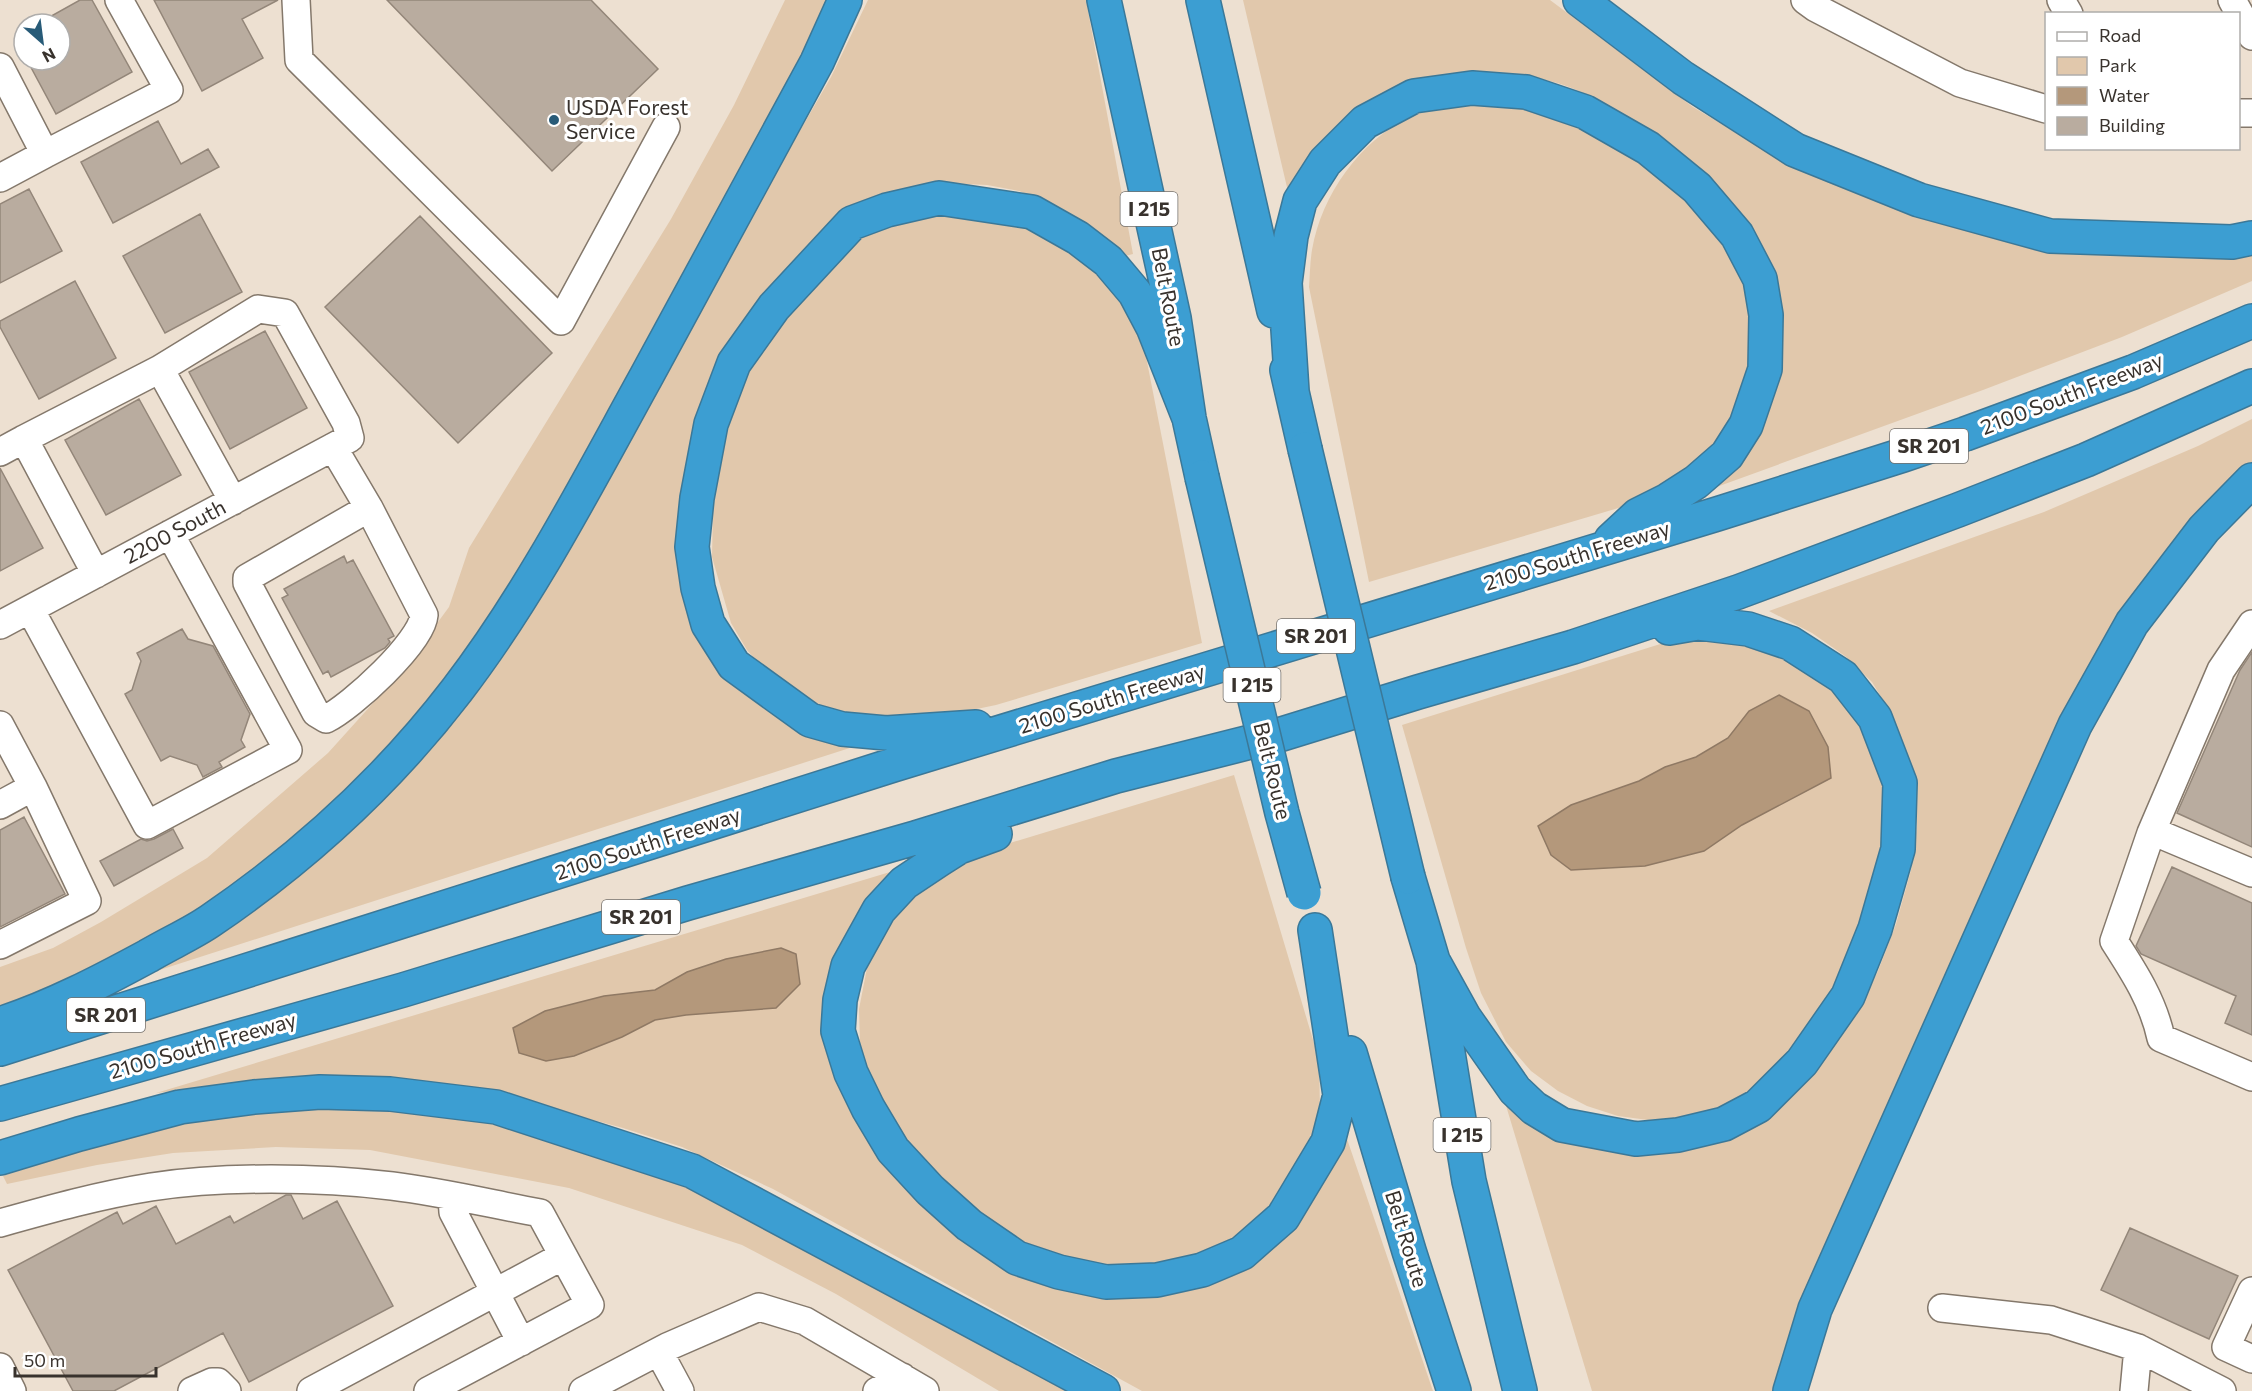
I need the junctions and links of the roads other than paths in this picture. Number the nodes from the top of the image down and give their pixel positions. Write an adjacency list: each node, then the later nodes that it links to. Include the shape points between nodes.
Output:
1 (119, 0): 13 (street, via 169,90)
2 (296, 0): 12 (street, via 299,60 561,321)
3 (845, 0): 44 (highway, via 818,62 583,490 496,635 458,689 388,772 316,840 208,922 35,1013)
4 (1104, 0): 20 (highway, Belt Route / I 215, via 1173,318)
5 (1203, 0): 19 (highway, I 215)
6 (1580, 0): 15 (highway, via 1683,78 1795,150 1919,200 2050,236 2232,242)
7 (1805, 0): 11 (street, via 1960,83)
8 (2240, 14): 9 (street)
9 (2252, 36)
10 (0, 67): 13 (street)
11 (2045, 109)
12 (666, 127)
13 (45, 154): 14 (street)
14 (0, 178)
15 (2252, 238)
16 (2252, 321): 28 (highway, 2100 South Freeway / SR 201, via 2133,372 1965,434)
17 (160, 369): 21 (street); 22 (street, via 258,309 285,313 346,423); 25 (street)
18 (2252, 386): 33 (highway, 2100 South Freeway / SR 201, via 2086,460 1958,510 1738,592)
19 (1292, 391): 28 (highway, via 1285,283 1300,201 1326,162 1365,122 1414,96 1472,88 1526,92 1585,112 1648,147 1697,188 1737,235 1760,279 1766,315 1765,369 1746,425 1727,455 1696,482 1638,514); 43 (highway, I 215, bridge, via 1408,878)
20 (1189, 418): 34 (highway, via 1154,327 1135,293 1108,261 1078,238 1032,212 939,198 887,210 852,224 774,307 734,363 711,424 692,547 708,624 734,665 810,720 842,729 886,733); 41 (highway, Belt Route / I 215, bridge, via 1279,802)
21 (24, 439): 23 (street); 29 (street)
22 (342, 443): 25 (street, 2200 South); 26 (street)
23 (0, 452)
24 (2252, 480): 73 (highway, via 2204,530 2132,623 2075,725 1815,1310)
25 (233, 501): 27 (street, 2200 South)
26 (369, 508): 26 (street, via 424,615 424,623 397,659 363,692 326,719 315,713 247,578)
27 (170, 534): 29 (street, 2200 South); 30 (street, via 288,750 147,825)
28 (1602, 548): 34 (highway, 2100 South Freeway / SR 201)
29 (96, 574): 30 (street, 2200 South)
30 (30, 609): 32 (street, 2200 South)
31 (2252, 624): 39 (street, via 2222,670)
32 (0, 625)
33 (1573, 647): 36 (highway, 2100 South Freeway / SR 201); 43 (highway, via 1698,623 1748,628 1790,643 1843,677 1875,718 1900,783 1898,849 1875,928 1848,996 1802,1062 1758,1106 1724,1124 1678,1135 1636,1139 1562,1125 1534,1108 1492,1060)
34 (1031, 724): 45 (highway, 2100 South Freeway / SR 201)
35 (0, 725): 37 (street)
36 (1282, 734): 41 (highway, via 959,847 904,883 879,910 848,966 838,1031 851,1073 892,1150 969,1225 1017,1258 1059,1272 1106,1282 1156,1280 1202,1270 1242,1253 1283,1217 1328,1142 1340,1095); 47 (highway, 2100 South Freeway / SR 201, via 1116,776 403,990)
37 (33, 787): 38 (street); 42 (street, via 87,901)
38 (0, 805)
39 (2152, 831): 40 (street); 46 (street, via 2114,941 2141,983 2161,1038)
40 (2252, 873)
41 (1315, 930): 71 (highway, Belt Route / I 215, via 1382,1163)
42 (0, 945)
43 (1432, 961): 72 (highway, I 215, via 1469,1181)
44 (0, 1024)
45 (0, 1049)
46 (2252, 1077)
47 (0, 1104)
48 (0, 1158): 70 (highway, via 180,1107 254,1097 320,1092 496,1107 692,1171)
49 (452, 1197): 50 (street, via 392,1186 329,1181 191,1182 61,1205); 51 (street, via 540,1213); 53 (street, via 453,1212)
50 (0, 1223)
51 (563, 1256): 53 (street); 55 (street, via 590,1305)
52 (2252, 1291): 58 (street, via 2226,1347)
53 (495, 1293): 55 (street); 64 (street)
54 (1942, 1308): 56 (street, via 2051,1320)
55 (521, 1342): 65 (street)
56 (2138, 1348): 74 (street); 75 (street)
57 (659, 1352): 60 (street, via 759,1307 806,1321); 66 (street); 67 (street)
58 (2252, 1359)
59 (0, 1367): 61 (street)
60 (902, 1377): 68 (street); 69 (street)
61 (12, 1391)
62 (192, 1391): 63 (street, via 212,1382 218,1382)
63 (227, 1391)
64 (311, 1391)
65 (428, 1391)
66 (584, 1391)
67 (680, 1391)
68 (877, 1391)
69 (925, 1391)
70 (1103, 1391)
71 (1454, 1391)
72 (1520, 1391)
73 (1790, 1391)
74 (2134, 1391)
75 (2222, 1391)

